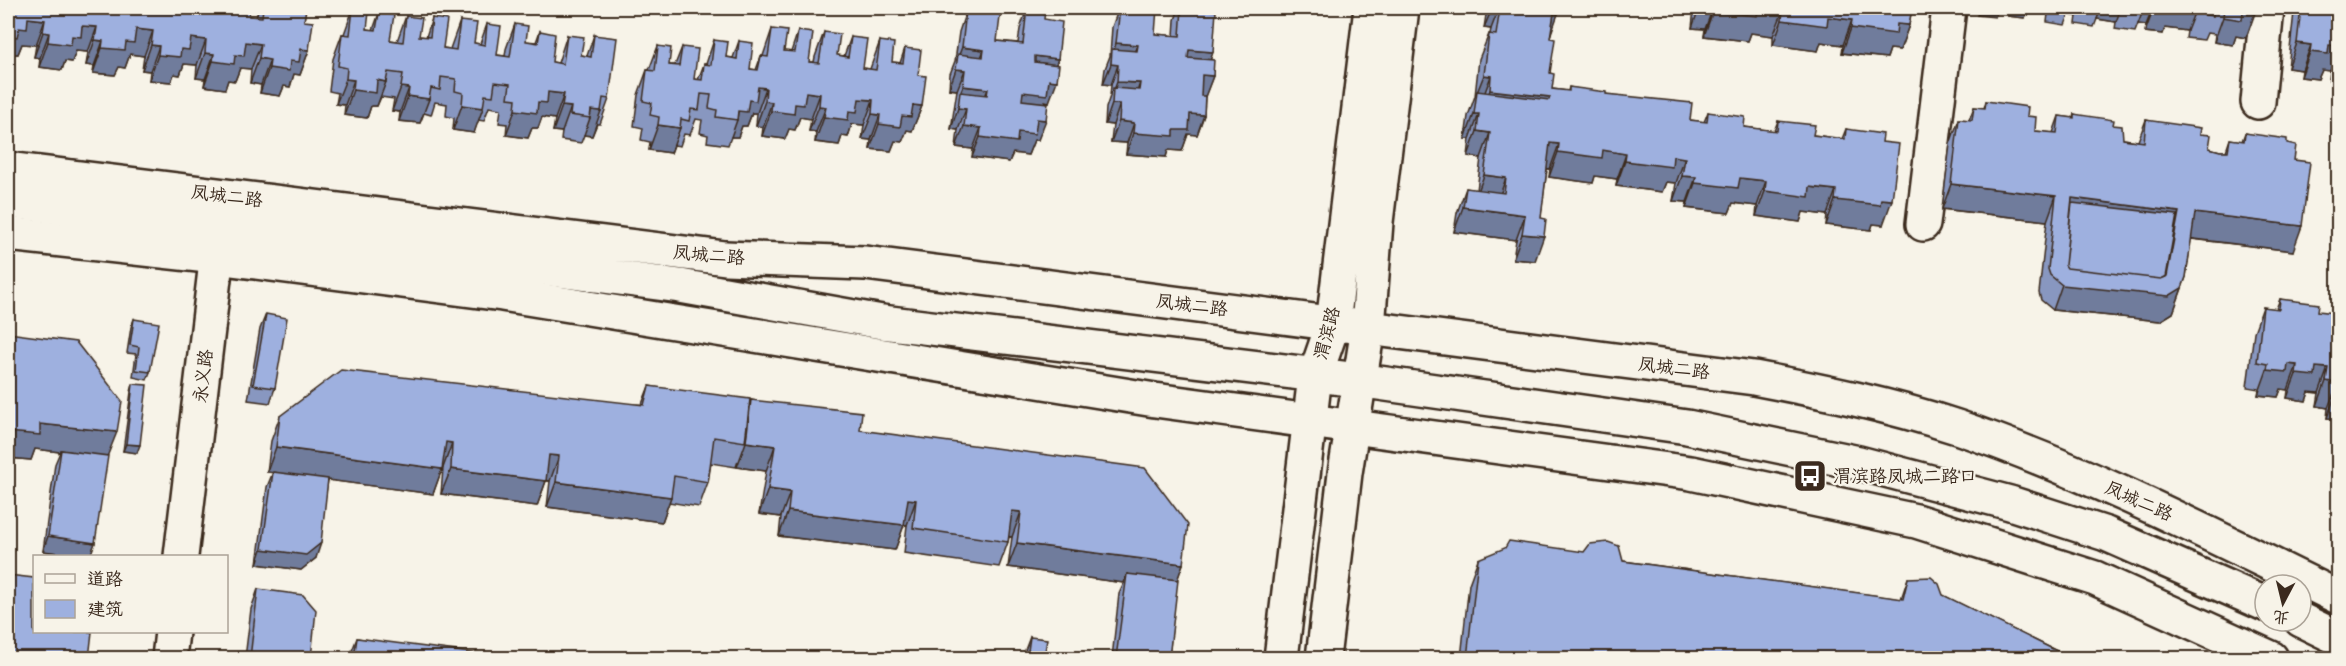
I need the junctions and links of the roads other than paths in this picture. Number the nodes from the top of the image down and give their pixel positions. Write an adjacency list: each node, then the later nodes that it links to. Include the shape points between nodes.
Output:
1 (1371, 8): 11 (main road, 渭滨路)
2 (1402, 8): 12 (main road, 渭滨路, via 1376,222)
3 (1949, 8): 8 (main road)
4 (2267, 8): 5 (main road)
5 (2258, 102)
6 (8, 169): 9 (main road, 凤城二路)
7 (8, 201): 9 (main road, 凤城二路)
8 (1923, 224)
9 (220, 226): 10 (main road); 11 (main road, 凤城二路, via 725,258 865,263); 13 (main road, 凤城二路, via 680,286 882,322); 15 (main road, via 502,294 1155,400); 17 (main road, 永义路)
10 (8, 234)
11 (1333, 324): 12 (main road, 凤城二路); 13 (main road, 渭滨路)
12 (1368, 328): 14 (main road, 渭滨路); 18 (main road, 凤城二路, via 1754,378 1898,409 1958,427 2137,499)
13 (1315, 375): 14 (main road, 凤城二路); 15 (main road, 渭滨路)
14 (1358, 380): 16 (main road, 渭滨路); 19 (main road, 凤城二路, via 1687,427 1859,463 2010,503 2106,534)
15 (1308, 419): 16 (main road); 24 (main road, 渭滨路)
16 (1354, 426): 25 (main road, 渭滨路); 26 (main road, via 1691,473 1916,521 2095,578)
17 (181, 555)
18 (2338, 597)
19 (2253, 599)
20 (2313, 626): 22 (main road)
21 (172, 633): 23 (main road)
22 (2338, 638)
23 (169, 658)
24 (1281, 658)
25 (1323, 658)
26 (2271, 658)

